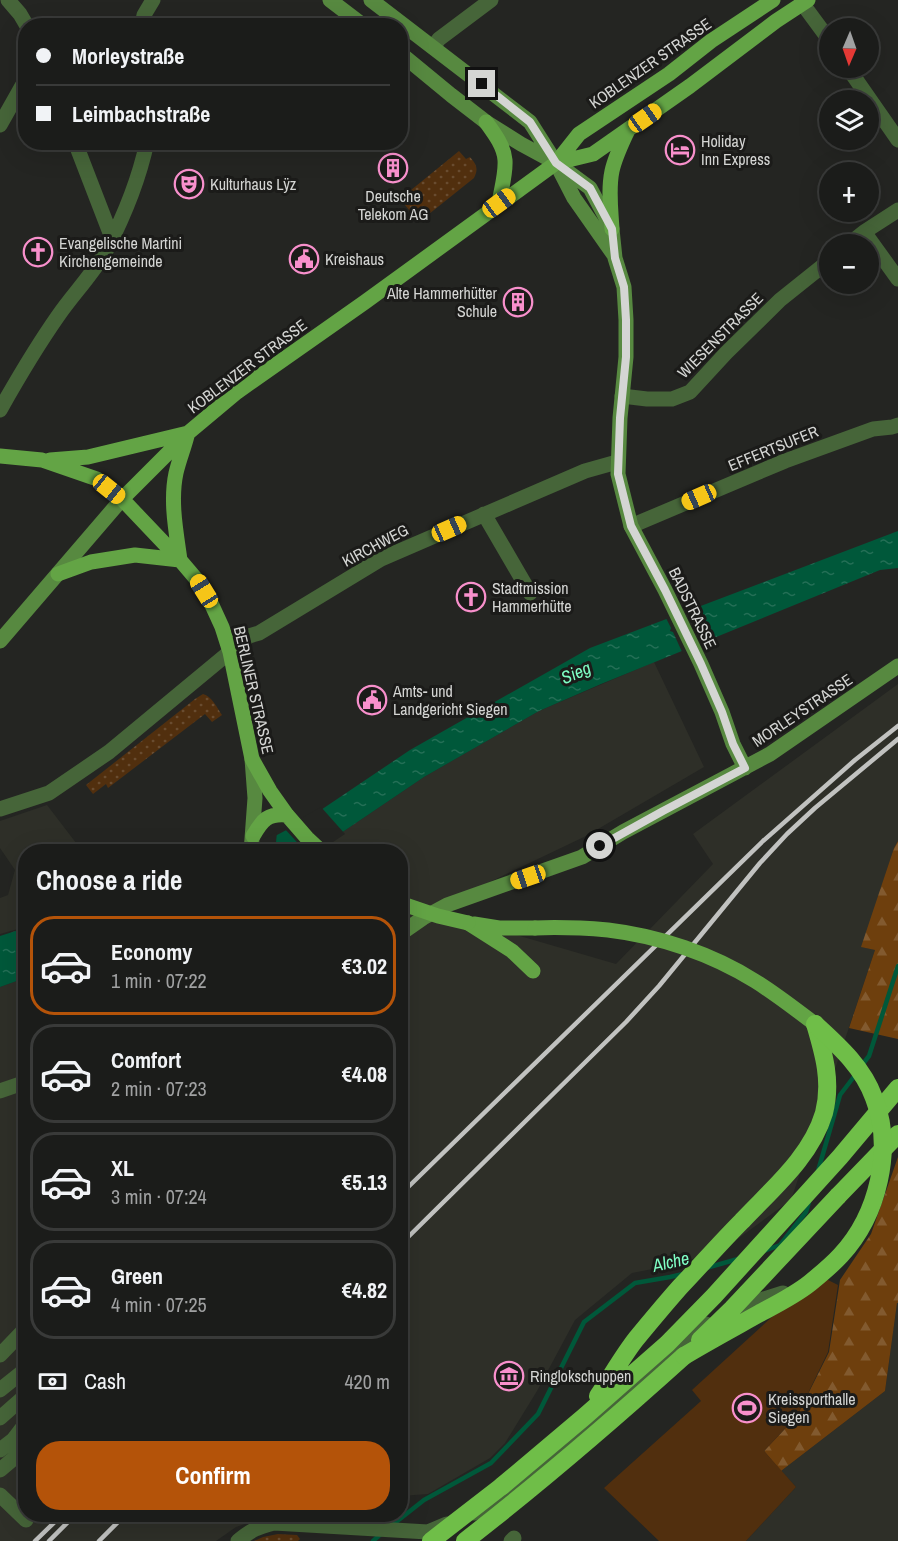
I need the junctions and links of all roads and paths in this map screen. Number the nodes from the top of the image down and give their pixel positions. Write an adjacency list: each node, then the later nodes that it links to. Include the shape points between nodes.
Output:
1 (8, 0): 8 (street)
2 (153, 0): 9 (street)
3 (330, 0): 10 (main road)
4 (371, 0): 11 (main road)
5 (491, 0): 14 (street)
6 (773, 0): 25 (main road, KOBLENZER STRASSE, via 579,134)
7 (803, 1): 12 (street); 21 (main road, KOBLENZER STRASSE)
8 (22, 18)
9 (143, 18)
10 (354, 18)
11 (395, 18)
12 (819, 25)
13 (408, 28): 14 (main road)
14 (433, 47): 16 (main road); 25 (main road, via 530,122)
15 (408, 60): 16 (main road)
16 (417, 67): 19 (main road)
17 (855, 78): 22 (street)
18 (18, 92): 20 (street)
19 (486, 122): 25 (main road); 26 (main road, via 505,161)
20 (0, 125)
21 (628, 130): 25 (main road, KOBLENZER STRASSE, via 593,154); 28 (main road, via 612,171)
22 (898, 140)
23 (78, 150): 31 (street)
24 (146, 150): 31 (street)
25 (556, 163): 26 (main road, KOBLENZER STRASSE); 28 (main road, via 590,188); 32 (main road, via 574,198)
26 (499, 203): 38 (main road, KOBLENZER STRASSE, via 237,392)
27 (898, 210): 29 (street)
28 (612, 229): 32 (main road)
29 (864, 232): 30 (street); 34 (street)
30 (862, 234)
31 (112, 238): 36 (street, via 40,342)
32 (615, 258): 35 (main road, via 624,287 626,320)
33 (819, 269): 35 (street, WIESENSTRASSE, via 780,300 690,392 672,399)
34 (898, 279)
35 (622, 396): 41 (main road)
36 (0, 410)
37 (898, 425): 44 (street, EFFERTSUFER, via 873,429 785,461)
38 (188, 433): 40 (main road, via 88,457); 42 (main road, KOBLENZER STRASSE); 45 (main road, via 174,492)
39 (0, 456): 40 (main road)
40 (42, 460): 42 (main road, BERLINER STRASSE, via 97,479)
41 (617, 462): 43 (street, KIRCHWEG, via 585,471); 44 (main road, BADSTRASSE)
42 (122, 499): 45 (main road, BERLINER STRASSE); 46 (main road, KOBLENZER STRASSE)
43 (484, 514): 47 (street); 49 (street, KIRCHWEG, via 381,559 249,636)
44 (631, 526): 52 (main road, BADSTRASSE, via 701,664)
45 (180, 560): 46 (main road, via 135,555 91,562); 49 (main road, BERLINER STRASSE, via 211,603)
46 (58, 574): 48 (main road, KOBLENZER STRASSE)
47 (530, 593)
48 (0, 641)
49 (230, 652): 51 (main road, BERLINER STRASSE); 53 (street, KIRCHWEG, via 109,752 49,793)
50 (898, 666): 52 (main road, MORLEYSTRASSE, via 779,749)
51 (252, 759): 54 (main road); 55 (main road, BERLINER STRASSE)
52 (745, 768): 60 (main road, MORLEYSTRASSE, via 582,857 447,905)
53 (0, 809)
54 (287, 815): 55 (main road, via 264,820); 57 (main road)
55 (253, 836): 56 (main road, BERLINER STRASSE)
56 (252, 844)
57 (313, 844)
58 (408, 906): 59 (main road, bridge)
59 (468, 923): 61 (main road, via 512,951); 62 (main road, bridge, via 499,928 610,930 648,937 728,966 777,995)
60 (408, 928)
61 (533, 971)
62 (814, 1024): 70 (highway, bridge, via 854,1063 874,1098 880,1118 882,1158 867,1217 841,1255 808,1284); 74 (highway, via 825,1058 827,1097 817,1130 802,1156 635,1341)
63 (18, 1085): 65 (street)
64 (898, 1088): 74 (highway, via 714,1296 667,1344)
65 (0, 1091)
66 (898, 1134): 70 (highway, bridge)
67 (783, 1293): 81 (street, via 720,1312 496,1504)
68 (18, 1336): 69 (street)
69 (0, 1355)
70 (684, 1356): 83 (highway, via 600,1432)
71 (18, 1375): 72 (street)
72 (0, 1390)
73 (18, 1410): 75 (street)
74 (584, 1417): 81 (highway, bridge, via 502,1486)
75 (10, 1424): 76 (street, via 13,1440)
76 (0, 1450)
77 (18, 1455): 78 (street)
78 (0, 1470)
79 (0, 1495): 80 (street)
80 (18, 1512)
81 (430, 1537): 82 (street, via 274,1523 260,1526)
82 (238, 1541)
83 (465, 1541)

